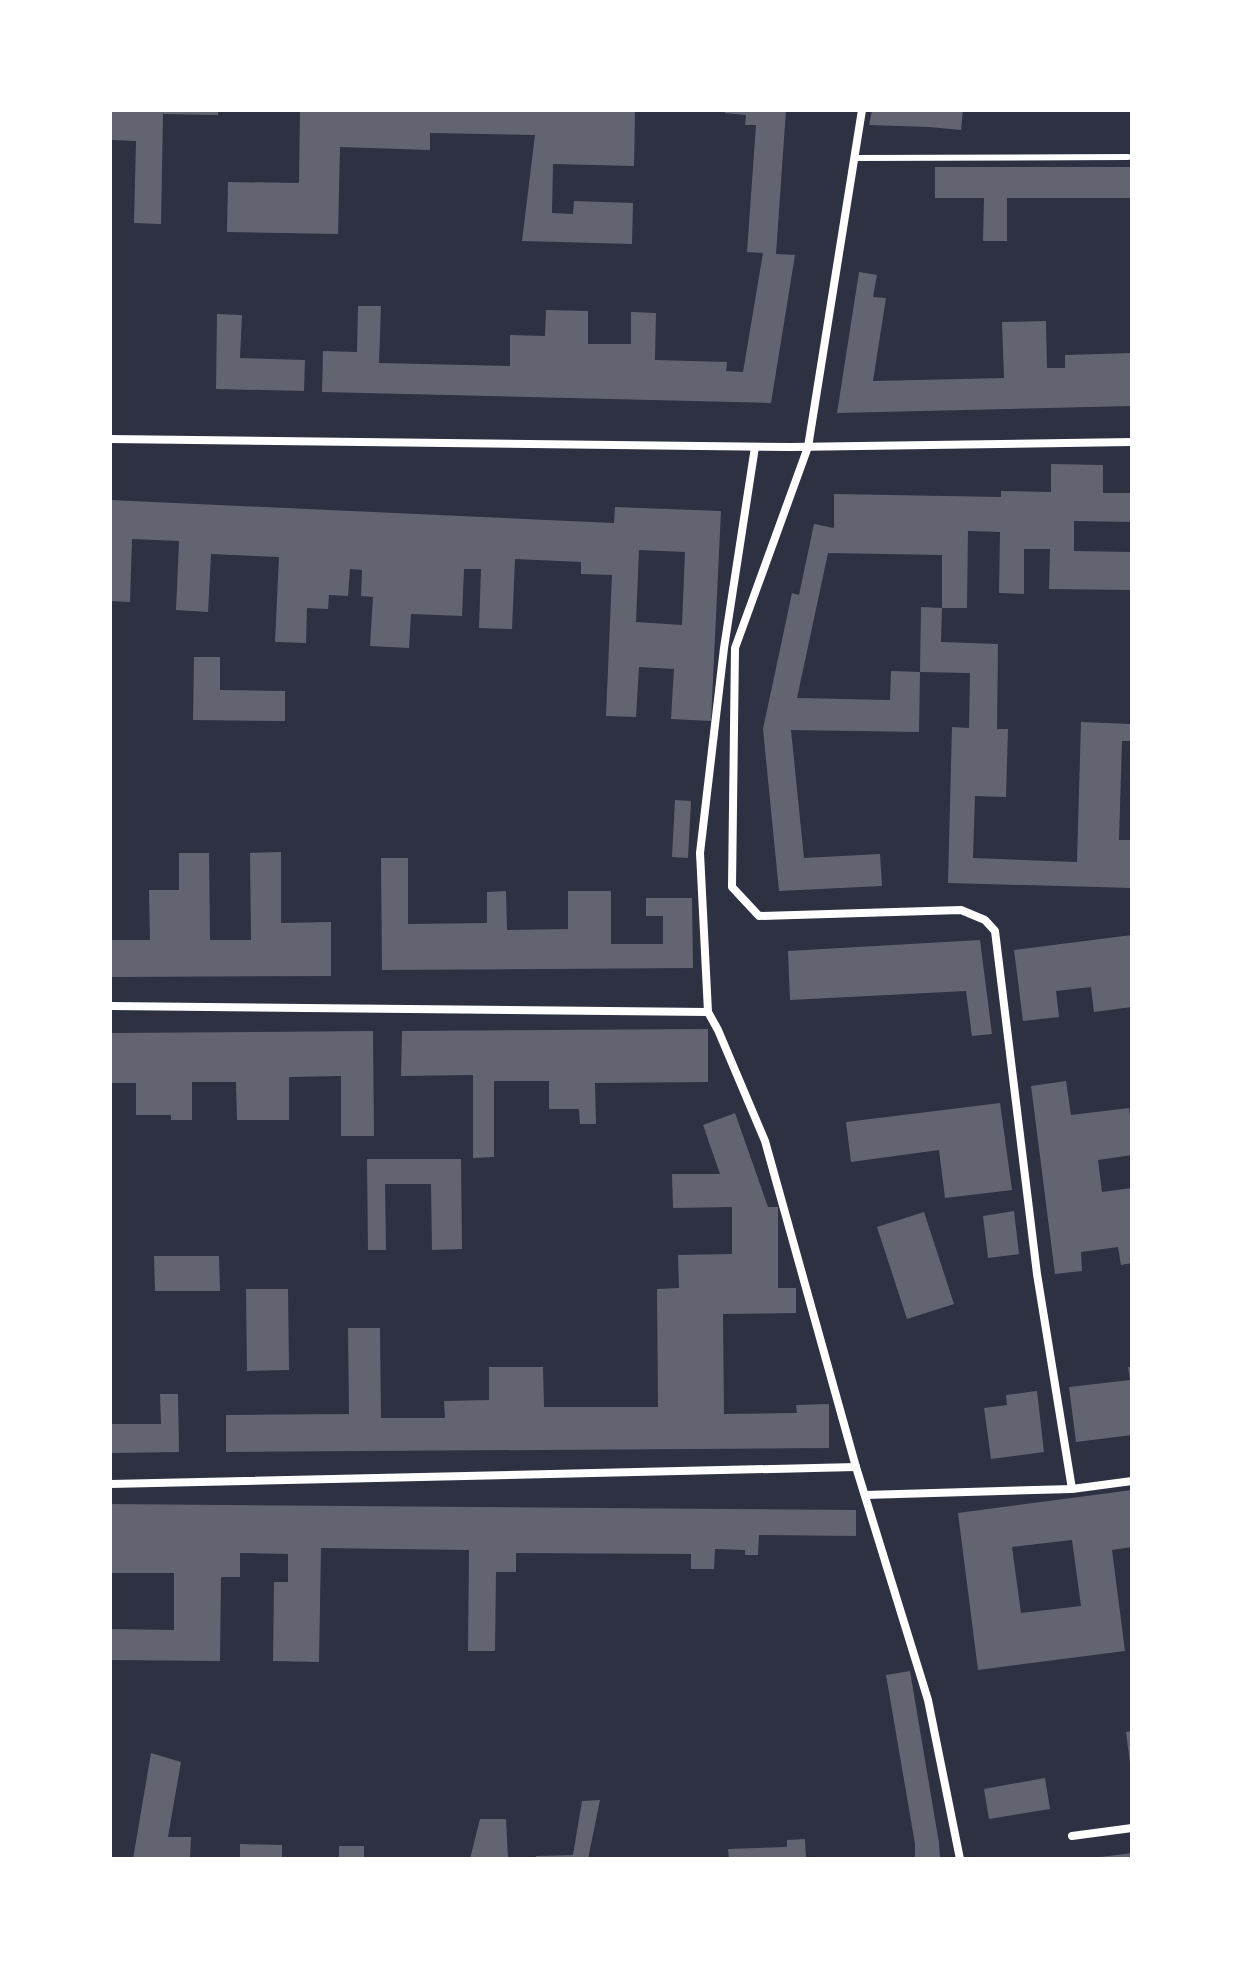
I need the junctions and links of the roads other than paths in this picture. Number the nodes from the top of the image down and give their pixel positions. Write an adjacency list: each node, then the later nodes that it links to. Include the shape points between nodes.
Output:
1 (862, 110): 3 (street)
2 (1128, 157): 3 (lane)
3 (854, 158): 7 (street)
4 (110, 439): 6 (street)
5 (1132, 442): 7 (street)
6 (755, 447): 7 (street); 9 (street, via 700,853)
7 (808, 447): 13 (street, via 735,648 732,887 759,916 961,910 985,920 995,931 1037,1274)
8 (110, 1006): 9 (street)
9 (708, 1012): 10 (street, via 765,1141)
10 (856, 1467): 12 (street); 14 (street)
11 (1132, 1481): 13 (street)
12 (110, 1484)
13 (1072, 1489): 14 (street)
14 (865, 1495): 17 (street, via 928,1700)
15 (1132, 1828): 16 (street)
16 (1072, 1836)
17 (960, 1859)

